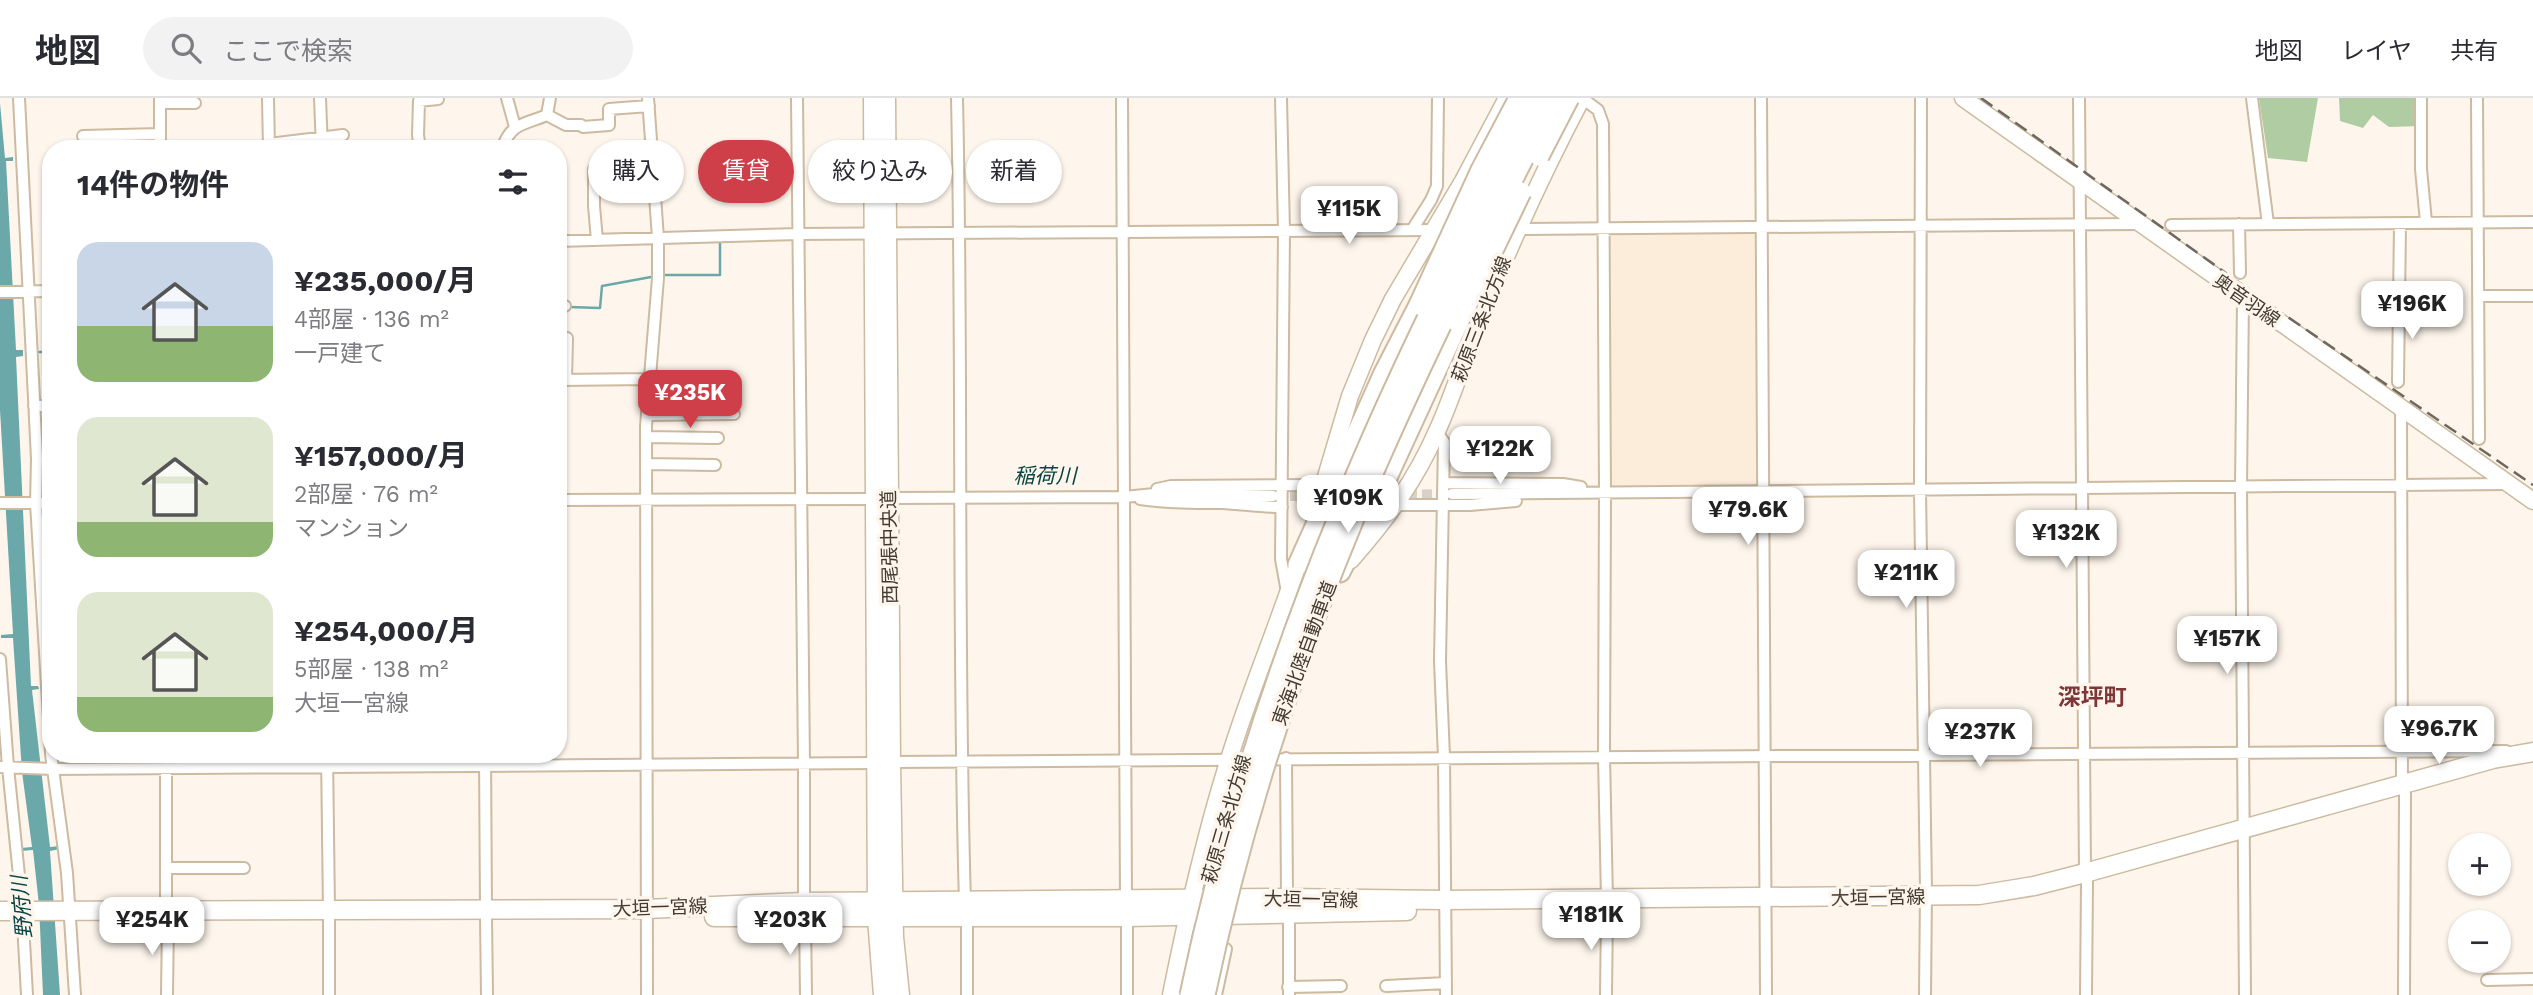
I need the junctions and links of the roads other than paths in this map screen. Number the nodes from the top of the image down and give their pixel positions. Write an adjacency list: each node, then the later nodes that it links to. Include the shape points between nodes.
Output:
1 (19, 98): 71 (street)
2 (268, 98): 36 (street)
3 (320, 98): 37 (street)
4 (507, 98): 31 (street)
5 (550, 98): 30 (street)
6 (797, 98): 64 (street)
7 (873, 98): 62 (main road, 西尾張中央道)
8 (886, 98): 62 (main road, 西尾張中央道)
9 (957, 98): 63 (street)
10 (1122, 98): 61 (street)
11 (1281, 98): 58 (street)
12 (1438, 98): 41 (street)
13 (1507, 98): 42 (main road, 萩原三条北方線)
14 (1519, 98): 114 (highway, bridge, via 1384,373)
15 (1537, 98): 185 (highway, 東海北陸自動車道, bridge, via 1403,370 1306,600 1235,817)
16 (1553, 98): 186 (highway, 東海北陸自動車道, bridge, via 1396,422 1320,603 1272,742)
17 (1569, 98): 115 (highway, bridge)
18 (1582, 98): 56 (main road, 萩原三条北方線); 57 (street, via 1598,110 1603,124)
19 (1761, 98): 55 (street)
20 (1921, 98): 53 (street)
21 (1963, 98): 43 (main road, 奥音羽線)
22 (2079, 98): 43 (street)
23 (2252, 98): 50 (street)
24 (2421, 98): 45 (street)
25 (2477, 98): 46 (street)
26 (438, 99): 39 (street, via 419,101)
27 (160, 100): 29 (street); 32 (street)
28 (648, 102): 30 (street, via 609,109 609,125 566,125); 65 (street)
29 (195, 103)
30 (548, 115): 31 (street)
31 (515, 127): 40 (street)
32 (160, 134): 34 (street); 35 (street)
33 (343, 135): 38 (street)
34 (83, 136)
35 (160, 140)
36 (269, 140)
37 (322, 140)
38 (330, 140)
39 (419, 140)
40 (506, 140)
41 (1438, 180): 42 (street); 59 (street)
42 (1463, 181): 60 (main road, 萩原三条北方線)
43 (2081, 183): 48 (main road, 奥音羽線); 54 (street)
44 (594, 203): 66 (street)
45 (2426, 222): 46 (street); 51 (street)
46 (2478, 222): 47 (street); 72 (street)
47 (2533, 222)
48 (2139, 224): 54 (street); 74 (main road, 奥音羽線)
49 (2239, 224): 50 (street); 52 (street); 68 (street)
50 (2268, 224): 51 (street)
51 (2400, 224): 77 (street)
52 (2171, 225)
53 (1921, 226): 54 (street); 55 (street); 96 (street)
54 (2080, 226): 94 (street)
55 (1762, 227): 57 (street); 98 (street)
56 (1516, 229): 57 (street); 60 (street); 83 (main road, 萩原三条北方線)
57 (1603, 229): 97 (street)
58 (1284, 230): 59 (street); 61 (street); 93 (street)
59 (1412, 230): 60 (street)
60 (1434, 230): 91 (main road, 萩原三条北方線, via 1373,340)
61 (1122, 232): 63 (street); 101 (street)
62 (880, 233): 63 (street); 64 (street); 102 (main road, 西尾張中央道)
63 (960, 233): 104 (street)
64 (798, 234): 65 (street); 103 (street)
65 (658, 238): 66 (street); 75 (street)
66 (597, 240): 67 (street)
67 (567, 242)
68 (2240, 273)
69 (0, 292): 71 (street)
70 (42, 292): 71 (street)
71 (26, 293): 78 (street)
72 (2478, 296): 73 (street); 86 (street)
73 (2533, 296)
74 (2243, 297): 80 (main road, 奥音羽線); 95 (street)
75 (649, 379): 76 (street); 82 (street)
76 (567, 380)
77 (2398, 382)
78 (34, 406): 79 (street); 109 (street)
79 (42, 406)
80 (2401, 409): 90 (main road, 奥音羽線); 92 (street)
81 (734, 414): 82 (street)
82 (647, 415): 84 (street)
83 (1437, 432): 89 (street, via 1444,442); 111 (main road, 萩原三条北方線)
84 (646, 437): 85 (street); 87 (street)
85 (718, 438)
86 (2479, 439)
87 (646, 464): 88 (street); 106 (street)
88 (715, 465)
89 (1444, 483): 97 (street, via 1563,484); 112 (street)
90 (2507, 484): 92 (street); 107 (main road, 奥音羽線)
91 (1323, 485): 93 (street); 114 (main road, 萩原三条北方線)
92 (2400, 485): 95 (street); 119 (street)
93 (1282, 486): 101 (street, via 1171,486); 113 (street)
94 (2081, 488): 95 (street); 96 (street); 120 (street)
95 (2241, 488): 121 (street)
96 (1920, 491): 98 (street); 122 (street)
97 (1605, 492): 98 (street); 99 (street); 112 (street); 123 (street)
98 (1764, 492): 124 (street)
99 (1452, 494)
100 (1273, 496): 101 (street)
101 (1124, 497): 104 (street); 113 (street); 129 (street)
102 (882, 498): 103 (street); 104 (street); 130 (main road, 西尾張中央道)
103 (802, 499): 106 (street); 135 (street)
104 (960, 499): 131 (street)
105 (567, 500): 106 (street)
106 (647, 500): 136 (street)
107 (2533, 501)
108 (0, 503): 109 (street)
109 (34, 503): 110 (street); 117 (street)
110 (42, 503)
111 (1397, 505): 112 (street); 115 (main road, 萩原三条北方線)
112 (1443, 506): 126 (street, via 1440,662)
113 (1282, 507): 116 (street, via 1281,559)
114 (1298, 565): 116 (main road, 萩原三条北方線)
115 (1340, 573): 127 (main road, 萩原三条北方線, via 1277,670)
116 (1287, 593): 127 (main road, 萩原三条北方線)
117 (42, 621)
118 (0, 659): 137 (street)
119 (2402, 751): 121 (street); 125 (street, via 2497,750); 142 (street)
120 (2084, 753): 121 (street); 122 (street); 146 (street)
121 (2244, 753): 143 (street)
122 (1924, 754): 124 (street); 147 (street)
123 (1604, 756): 124 (street); 126 (street); 150 (street)
124 (1763, 756): 148 (street)
125 (2530, 756): 142 (main road, 大垣一宮線, via 2493,759)
126 (1444, 757): 128 (street); 151 (street)
127 (1236, 758): 128 (street); 129 (street); 152 (main road, 萩原三条北方線)
128 (1286, 758): 149 (street)
129 (1125, 759): 131 (street); 153 (street)
130 (884, 762): 131 (street); 135 (street); 157 (main road, 西尾張中央道)
131 (962, 762): 155 (street)
132 (52, 763): 141 (street)
133 (327, 763): 140 (street)
134 (486, 763): 138 (street)
135 (804, 763): 136 (street); 154 (street)
136 (647, 765): 138 (street); 158 (street)
137 (4, 767): 141 (street); 162 (street)
138 (486, 767): 140 (street); 159 (street)
139 (166, 768): 140 (street); 141 (street); 144 (street)
140 (327, 768): 160 (street)
141 (53, 769): 163 (street)
142 (2403, 790): 143 (main road, 大垣一宮線); 193 (street)
143 (2244, 833): 146 (main road, 大垣一宮線); 192 (street)
144 (167, 868): 145 (street); 161 (street)
145 (244, 868)
146 (2086, 878): 147 (main road, 大垣一宮線); 191 (street)
147 (1926, 902): 148 (main road, 大垣一宮線); 190 (street)
148 (1766, 903): 150 (main road, 大垣一宮線); 189 (street)
149 (1288, 905): 151 (main road, 大垣一宮線); 152 (main road, 大垣一宮線); 171 (street)
150 (1607, 905): 151 (main road, 大垣一宮線); 188 (street)
151 (1444, 906): 170 (street)
152 (1196, 907): 153 (main road, 大垣一宮線); 183 (main road, 萩原三条北方線); 184 (main road, 萩原三条北方線)
153 (1127, 909): 155 (main road, 大垣一宮線); 182 (street)
154 (804, 910): 157 (main road, 大垣一宮線); 158 (main road, 大垣一宮線); 178 (street)
155 (966, 910): 157 (main road, 大垣一宮線); 181 (street)
156 (0, 911): 162 (main road)
157 (886, 911): 179 (main road, 西尾張中央道); 180 (main road, 西尾張中央道)
158 (646, 912): 159 (main road, 大垣一宮線); 177 (street)
159 (486, 913): 160 (main road, 大垣一宮線); 176 (street)
160 (329, 914): 161 (main road, 大垣一宮線); 175 (street)
161 (167, 915): 163 (main road, 大垣一宮線); 174 (street)
162 (22, 916): 163 (main road, 大垣一宮線); 164 (main road); 172 (street)
163 (71, 916): 173 (street)
164 (0, 921)
165 (1226, 949): 187 (street)
166 (2533, 979): 167 (street)
167 (2487, 980)
168 (1342, 986): 171 (street)
169 (1386, 986): 170 (street)
170 (1446, 989)
171 (1289, 991)
172 (27, 995)
173 (75, 995)
174 (167, 995)
175 (330, 995)
176 (487, 995)
177 (647, 995)
178 (806, 995)
179 (883, 995)
180 (900, 995)
181 (967, 995)
182 (1127, 995)
183 (1171, 995)
184 (1183, 995)
185 (1190, 995)
186 (1205, 995)
187 (1216, 995)
188 (1606, 995)
189 (1766, 995)
190 (1924, 995)
191 (2086, 995)
192 (2245, 995)
193 (2404, 995)

